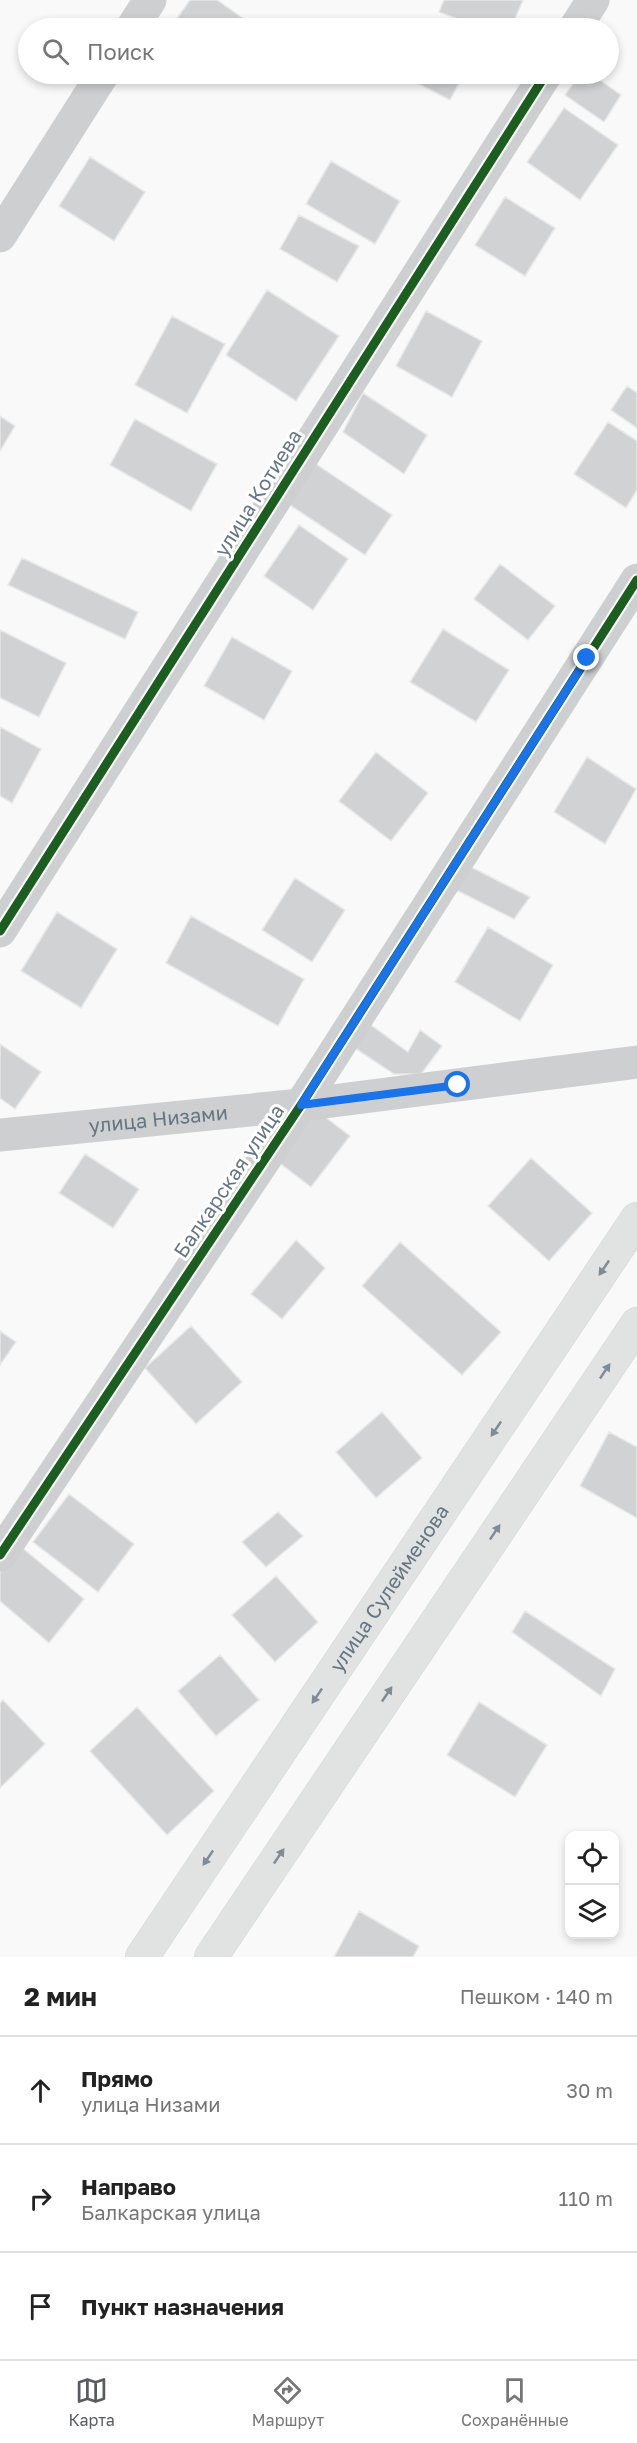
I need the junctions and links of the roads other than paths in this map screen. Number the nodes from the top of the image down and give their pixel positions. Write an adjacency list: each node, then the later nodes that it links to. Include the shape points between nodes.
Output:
1 (150, 0): 3 (street)
2 (593, 0): 4 (street)
3 (138, 18)
4 (581, 18)
5 (97, 84): 7 (street)
6 (540, 84): 9 (street, улица Котиева)
7 (0, 236)
8 (637, 580): 11 (street, Балкарская улица)
9 (0, 931)
10 (637, 1062): 11 (street, улица Низами)
11 (301, 1105): 12 (street, улица Низами); 15 (street, Балкарская улица)
12 (0, 1135)
13 (637, 1219): 16 (main road, улица Сулейменова, one-way to 16)
14 (637, 1324): 17 (main road, one-way to 14)
15 (0, 1555)
16 (142, 1957)
17 (211, 1957)

